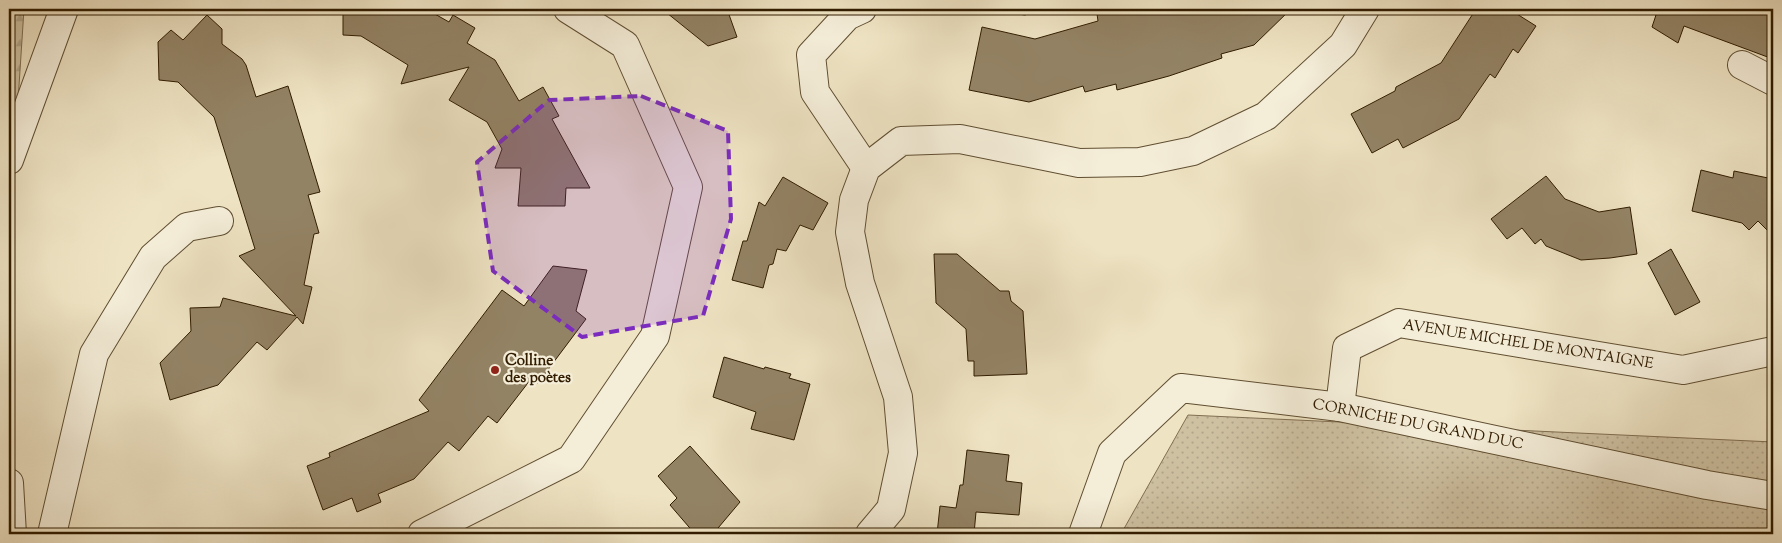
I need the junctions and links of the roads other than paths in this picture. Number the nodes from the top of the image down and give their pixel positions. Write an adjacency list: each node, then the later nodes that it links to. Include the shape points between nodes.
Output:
1 (64, 9): 7 (street)
2 (568, 9): 16 (street, via 625,45 688,187 655,336 571,459)
3 (862, 9): 8 (street, via 847,16 811,55 815,92)
4 (1365, 9): 8 (street, via 1343,45 1266,116 1193,151 1140,162 1079,163 960,139 901,142)
5 (1742, 65): 6 (street)
6 (1773, 82)
7 (9, 160)
8 (866, 168): 17 (street, via 854,200 850,232 860,283 898,396 903,454 891,509)
9 (219, 221): 15 (street, via 187,227 153,257 94,354)
10 (1773, 352): 11 (street, AVENUE MICHEL DE MONTAIGNE, via 1683,370 1398,323 1347,348)
11 (1340, 407): 13 (street, CORNICHE DU GRAND DUC, via 1707,485); 18 (street, CORNICHE DU GRAND DUC, via 1181,388 1112,454)
12 (9, 484): 14 (street)
13 (1773, 496)
14 (12, 534)
15 (52, 534)
16 (422, 534)
17 (870, 534)
18 (1083, 534)

